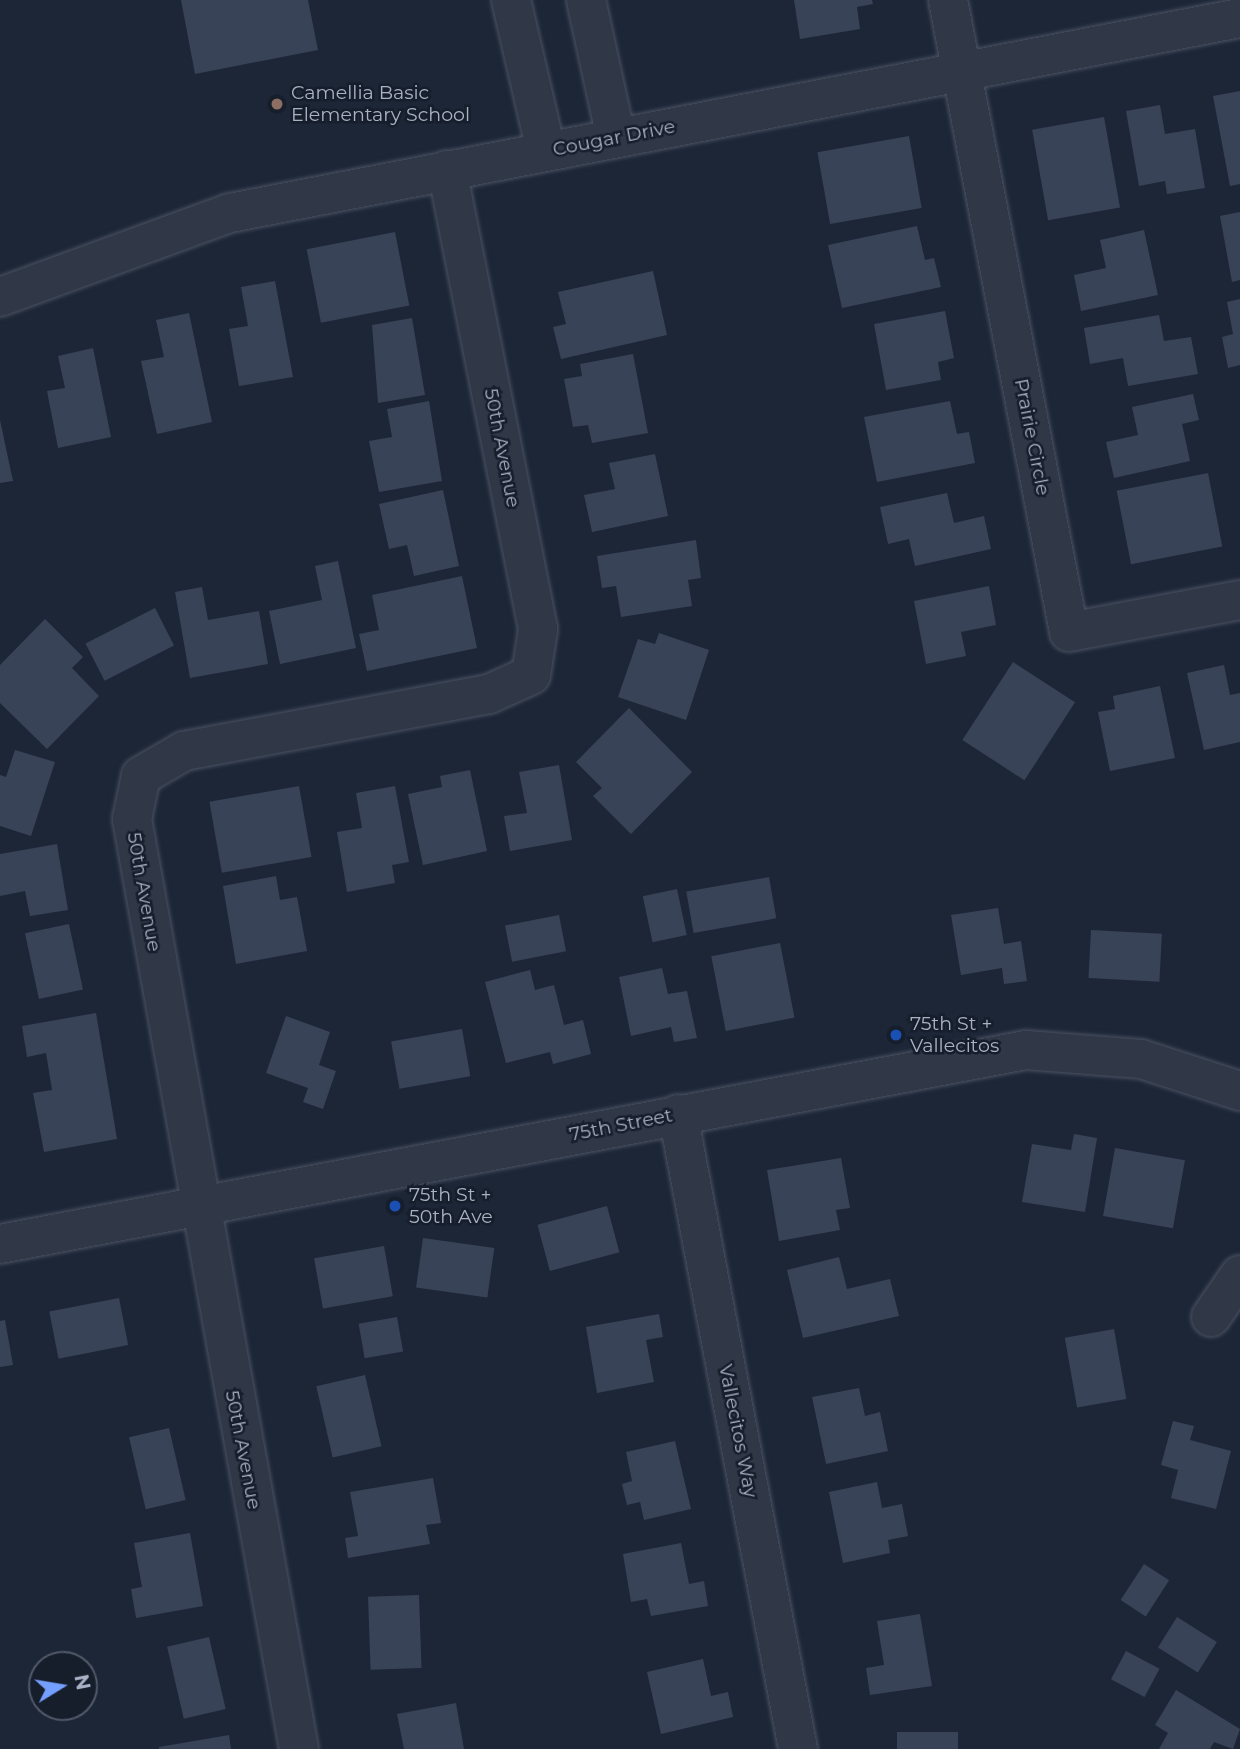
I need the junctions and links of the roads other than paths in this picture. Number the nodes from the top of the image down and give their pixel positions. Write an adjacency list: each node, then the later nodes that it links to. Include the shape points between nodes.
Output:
1 (512, 0): 7 (street)
2 (586, 0): 6 (street)
3 (948, 0): 5 (street)
4 (1240, 18): 5 (street, Cougar Drive)
5 (962, 72): 6 (street, Cougar Drive); 10 (street, Prairie Circle, via 1069,632)
6 (616, 138): 7 (street, Cougar Drive)
7 (547, 151): 8 (street, Cougar Drive)
8 (447, 170): 9 (street, Cougar Drive, via 230,214); 13 (street, 50th Avenue, via 538,629 531,675 489,694 184,751 141,776 132,818)
9 (0, 297)
10 (1240, 600)
11 (1240, 1091): 12 (street, 75th Street, via 1141,1059 1026,1050)
12 (678, 1114): 13 (street, 75th Street); 18 (street, Vallecitos Way)
13 (197, 1206): 14 (street, 75th Street); 17 (street, 50th Avenue)
14 (0, 1244)
15 (1240, 1275): 16 (street)
16 (1211, 1317)
17 (299, 1749)
18 (798, 1749)

